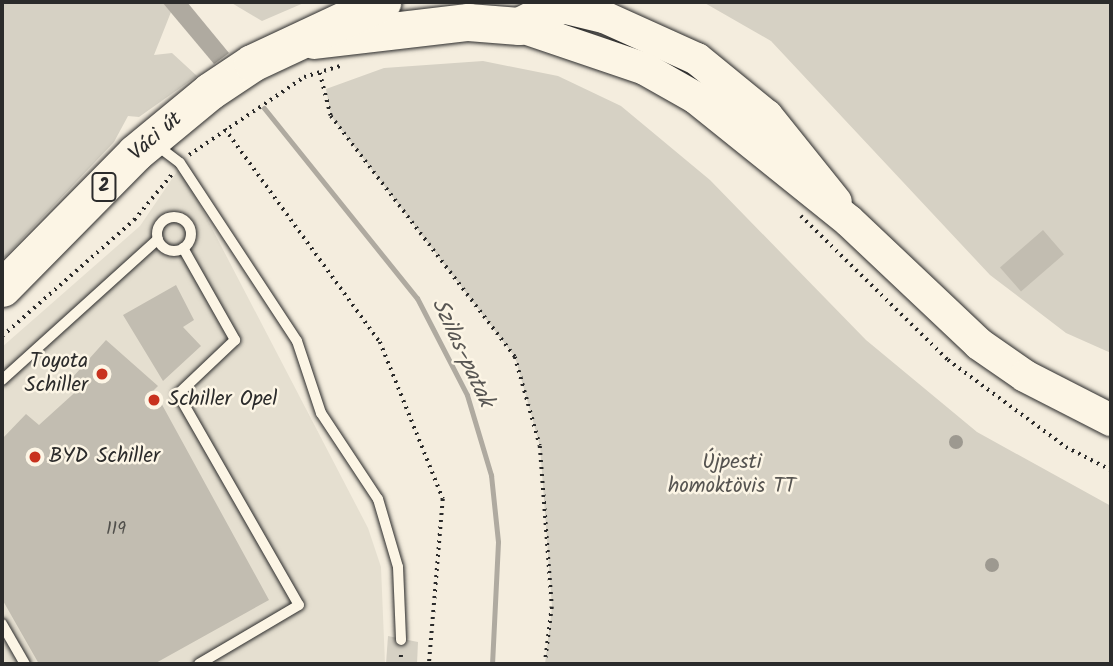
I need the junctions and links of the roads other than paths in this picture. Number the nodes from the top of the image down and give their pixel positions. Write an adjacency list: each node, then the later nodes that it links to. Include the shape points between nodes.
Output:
1 (382, 2): 5 (main road, Váci út / 2, via 360,7)
2 (619, 2): 4 (main road)
3 (550, 7): 4 (main road); 5 (main road, Váci út / 2, via 468,22); 6 (main road); 6 (main road)
4 (662, 39): 8 (main road, via 726,80 767,117 806,156)
5 (299, 42): 7 (main road, Váci út / 2, via 252,63)
6 (585, 45): 8 (main road, via 696,98)
7 (150, 139): 11 (main road, Váci út / 2); 15 (lane, via 180,163 297,341 321,413 378,499 398,568)
8 (849, 220): 13 (main road, via 979,344 1025,376)
9 (158, 239): 10 (lane, via 169,250); 10 (lane, via 161,223 177,217 191,233); 12 (lane)
10 (184, 248): 17 (lane, via 236,340 178,394 299,605)
11 (2, 288)
12 (2, 380)
13 (1111, 420)
14 (2, 624): 16 (lane)
15 (401, 640)
16 (25, 664)
17 (199, 664)

